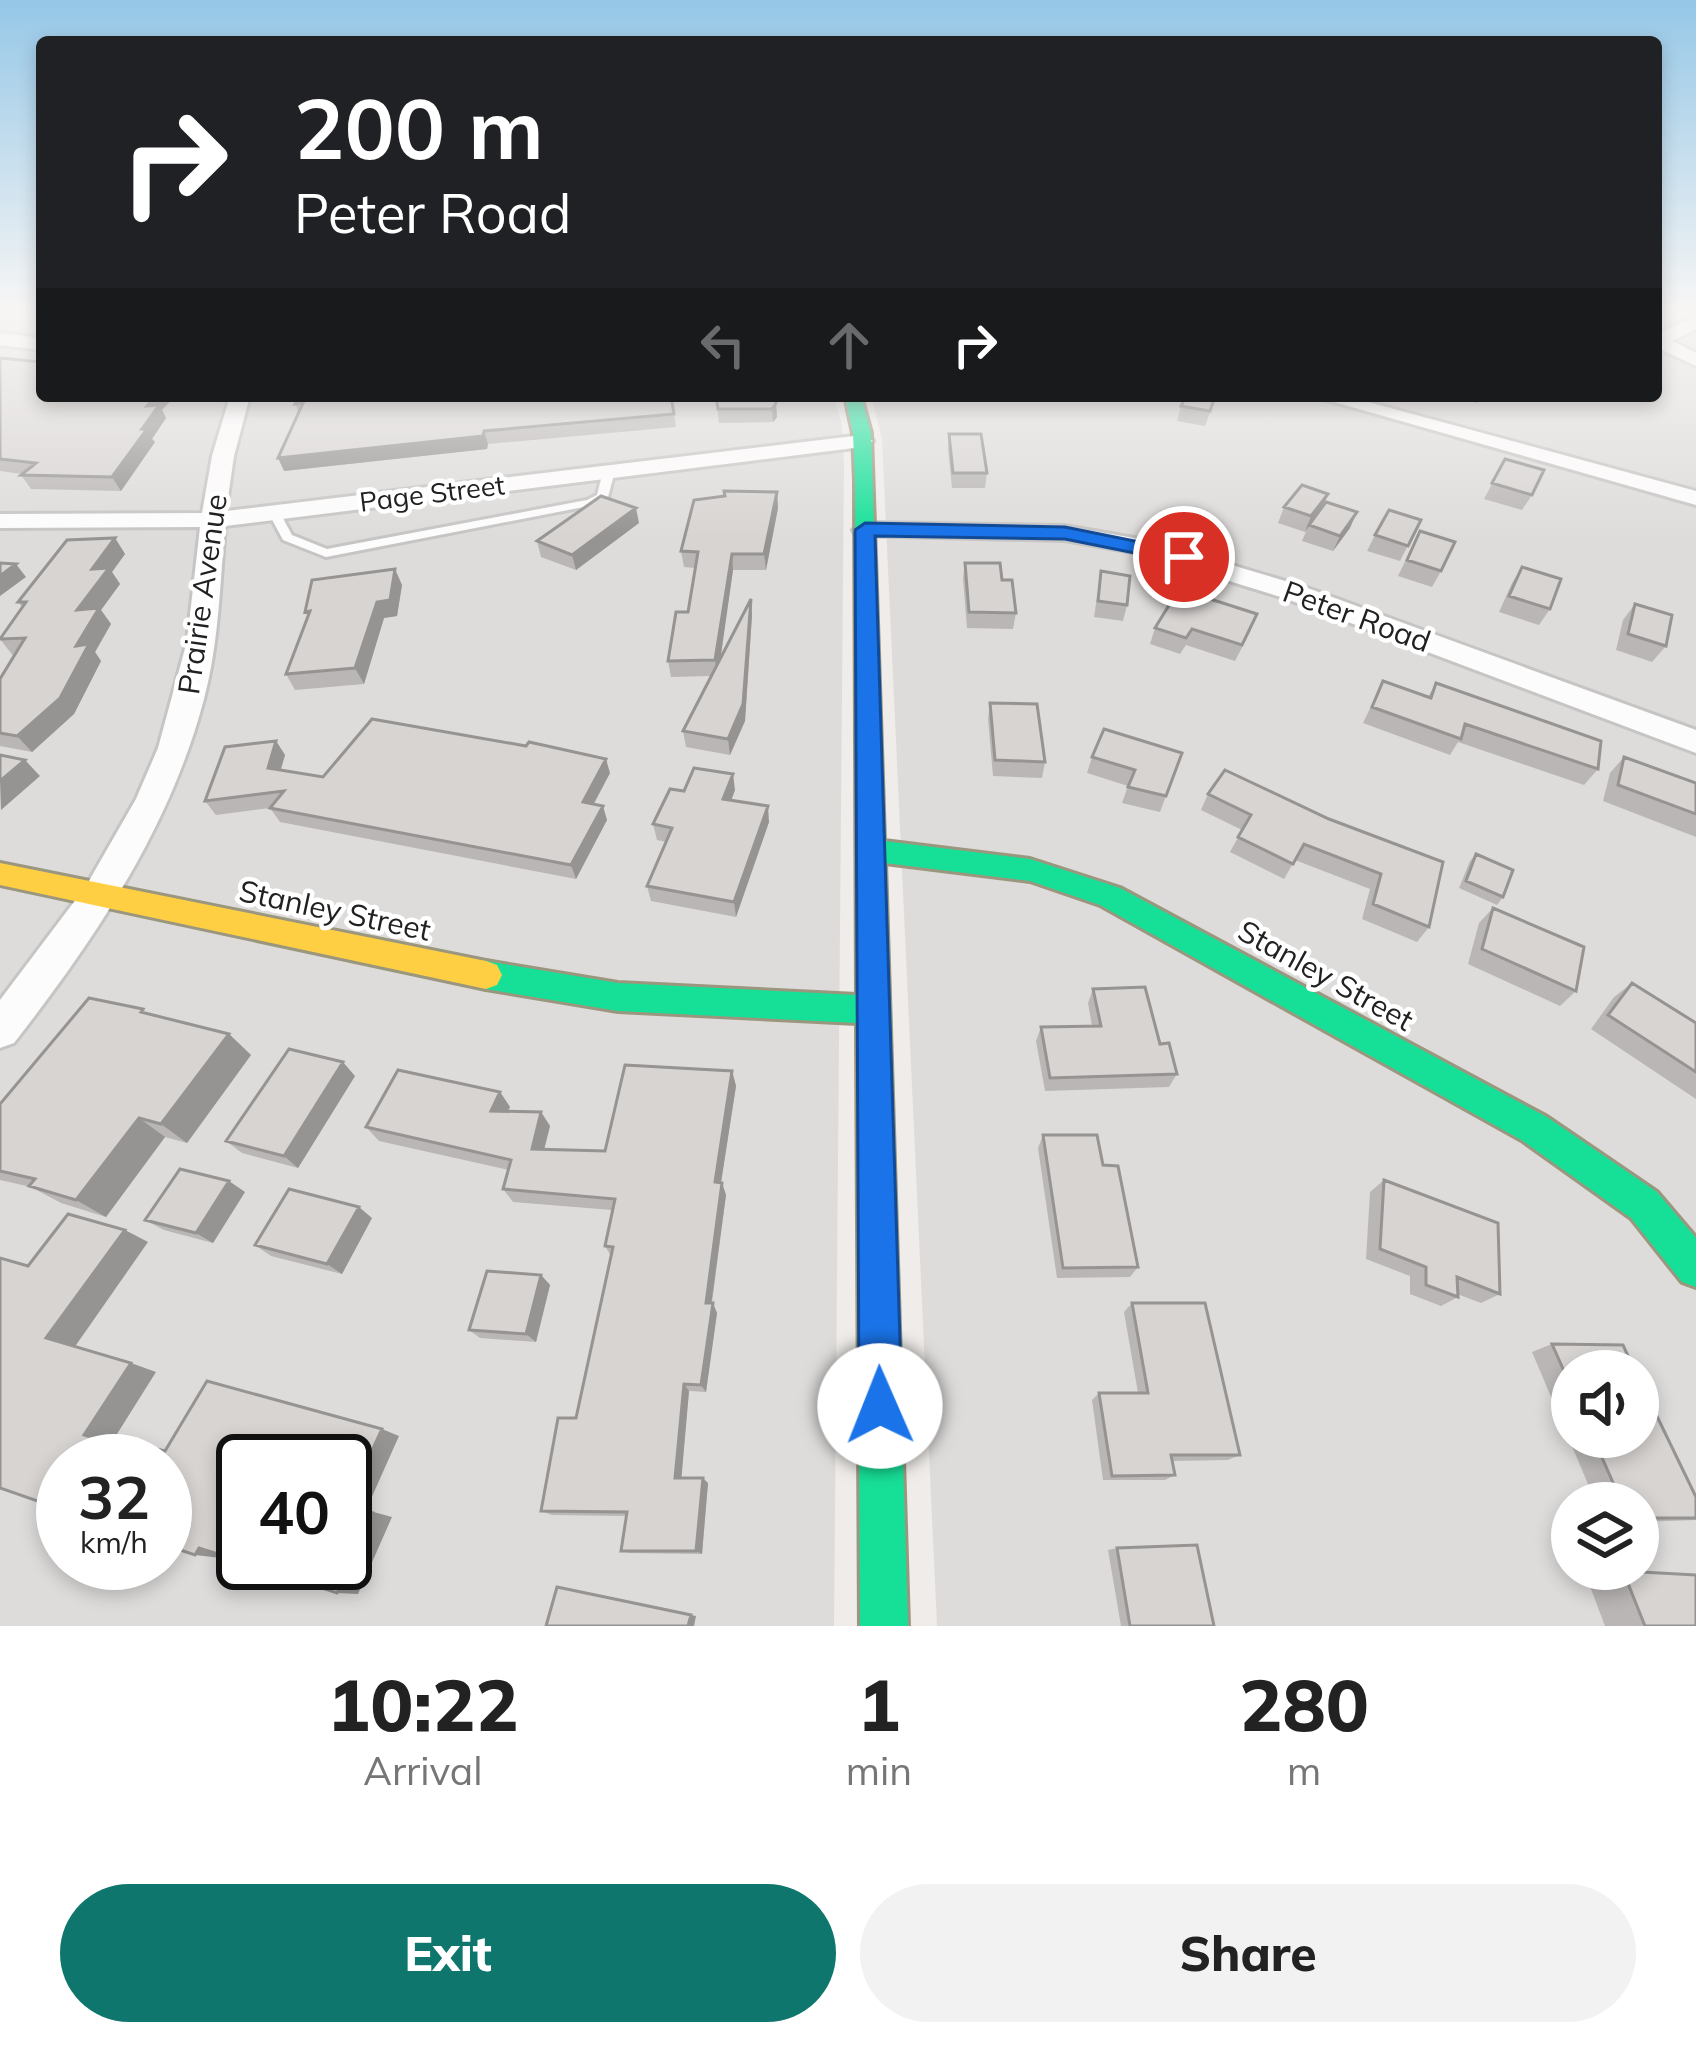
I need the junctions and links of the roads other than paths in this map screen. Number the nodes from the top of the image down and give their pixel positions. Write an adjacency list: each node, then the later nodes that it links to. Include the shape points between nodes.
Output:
1 (238, 402): 8 (street, Prairie Avenue)
2 (854, 402): 4 (street)
3 (1345, 402): 6 (street)
4 (862, 441): 5 (street, Page Street); 10 (street)
5 (609, 471): 7 (street, Page Street); 7 (lane, via 602,497 590,503 326,553 287,537)
6 (1696, 498)
7 (274, 512): 8 (street, Page Street)
8 (213, 520): 9 (street, Page Street); 14 (street, Prairie Avenue, via 192,687 146,811)
9 (0, 521)
10 (865, 530): 11 (street, Peter Road, via 1065,533 1142,546 1293,592); 12 (street)
11 (1696, 742)
12 (871, 850): 15 (street); 17 (street, Stanley Street, via 1030,870 1130,907 1535,1129 1644,1205)
13 (0, 874): 14 (street, Stanley Street)
14 (101, 894): 15 (street, Stanley Street, via 518,982 618,997); 16 (street, Prairie Avenue)
15 (873, 1010): 18 (street)
16 (0, 1030)
17 (1696, 1268)
18 (884, 1626)

